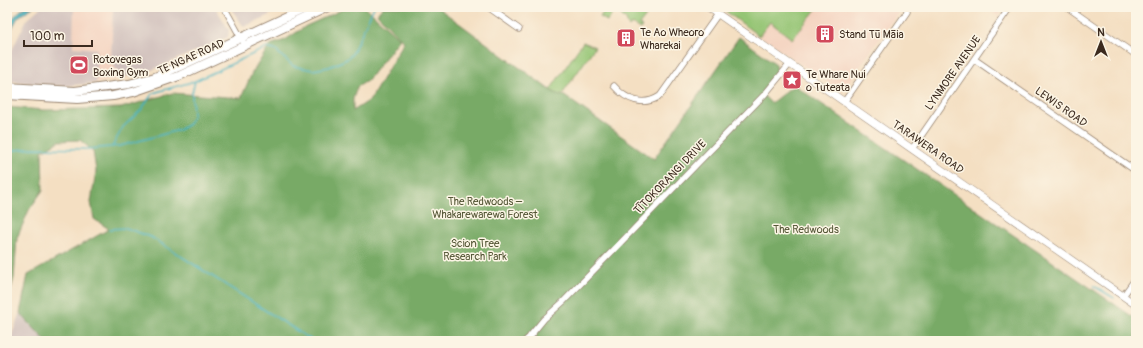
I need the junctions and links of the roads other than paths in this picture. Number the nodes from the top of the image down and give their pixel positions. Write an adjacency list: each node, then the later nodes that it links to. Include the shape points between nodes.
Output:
1 (224, 7): 12 (street)
2 (308, 7): 8 (highway, TE NGAE ROAD)
3 (328, 7): 12 (highway, TE NGAE ROAD)
4 (488, 7): 11 (street)
5 (708, 7): 10 (main road, TARAWERA ROAD)
6 (1010, 7): 14 (street, LYNMORE AVENUE)
7 (1067, 7): 13 (street)
8 (300, 9): 12 (highway, TE NGAE ROAD)
9 (907, 12): 20 (street)
10 (718, 14): 15 (main road, TARAWERA ROAD); 16 (street, via 660,96 648,102 636,101)
11 (519, 29)
12 (243, 42): 17 (highway, TE NGAE ROAD, via 129,84 88,90); 19 (highway, TE NGAE ROAD, via 179,76 151,87 113,96)
13 (1136, 55)
14 (974, 59): 21 (street, LYNMORE AVENUE); 22 (street, LEWIS ROAD)
15 (789, 65): 20 (main road, TARAWERA ROAD); 26 (street, TĪTOKORANGI DRIVE, via 754,105 563,302 547,322)
16 (614, 86)
17 (58, 90): 18 (highway, TE NGAE ROAD); 19 (highway)
18 (9, 91): 19 (highway, TE NGAE ROAD)
19 (65, 99)
20 (844, 102): 21 (main road, TARAWERA ROAD)
21 (912, 149): 24 (main road, TARAWERA ROAD)
22 (1136, 171)
23 (1136, 278): 24 (street)
24 (1123, 296): 25 (main road, TARAWERA ROAD)
25 (1136, 305)
26 (525, 341)

